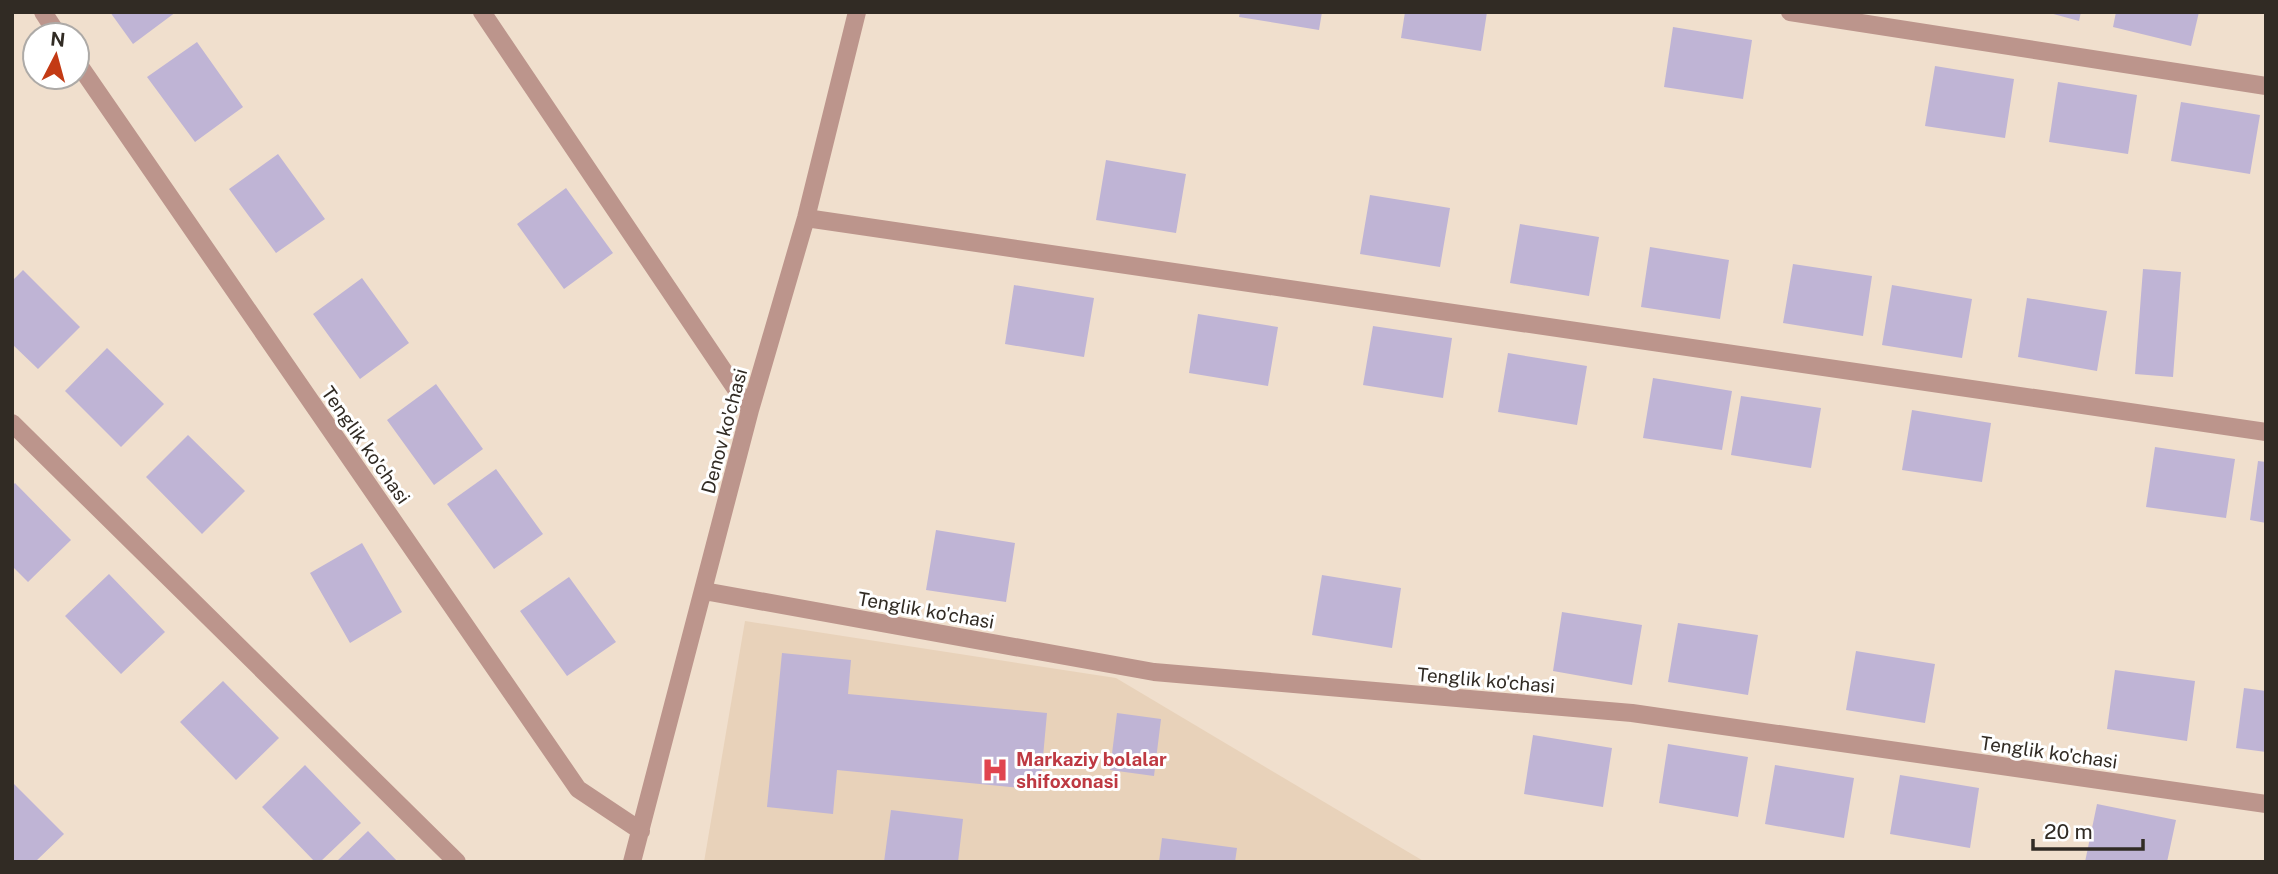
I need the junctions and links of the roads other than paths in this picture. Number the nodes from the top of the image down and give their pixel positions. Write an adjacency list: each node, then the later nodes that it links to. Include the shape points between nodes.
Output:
1 (482, 12): 7 (street)
2 (857, 12): 6 (street, Denov ko'chasi)
3 (1790, 12): 5 (street)
4 (91, 82): 12 (street, Tenglik ko'chasi, via 578,789)
5 (2266, 86)
6 (806, 218): 7 (street, Denov ko'chasi); 9 (street)
7 (750, 411): 10 (street, Denov ko'chasi)
8 (12, 424): 13 (street)
9 (2266, 432)
10 (704, 591): 11 (street, Tenglik ko'chasi, via 1154,673 1632,713); 12 (street, Denov ko'chasi)
11 (2266, 804)
12 (640, 831): 14 (street, Denov ko'chasi)
13 (457, 862)
14 (632, 862)

